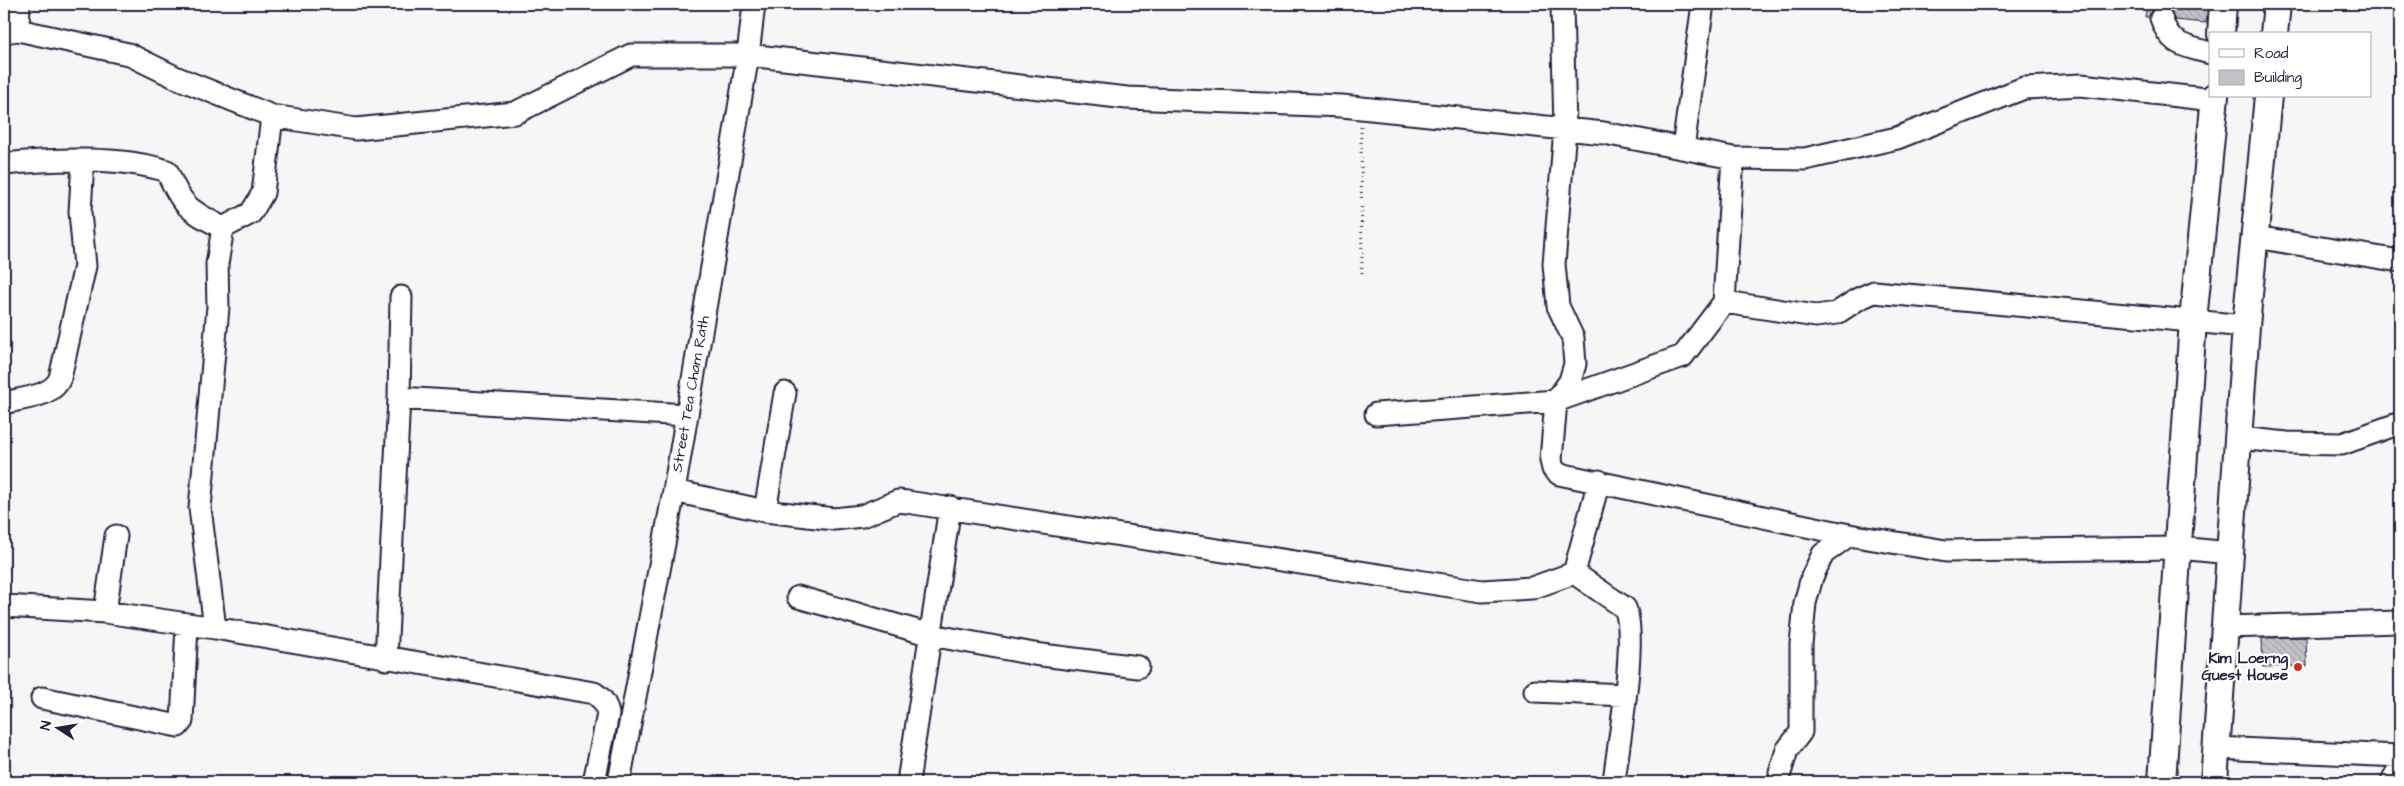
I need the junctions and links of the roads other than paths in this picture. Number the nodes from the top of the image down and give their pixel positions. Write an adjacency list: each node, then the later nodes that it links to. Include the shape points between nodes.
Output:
1 (19, 4): 8 (street)
2 (754, 4): 12 (street, Street Tea Cham Rath)
3 (1562, 4): 17 (street)
4 (1703, 4): 18 (street)
5 (2224, 4): 9 (main road)
6 (2277, 4): 10 (main road)
7 (2161, 18): 11 (street, via 2175,43)
8 (11, 31): 16 (street, via 128,54 175,77)
9 (2221, 32)
10 (2274, 32)
11 (2209, 53)
12 (748, 56): 16 (street, via 631,55 515,113 356,130); 17 (street, via 1127,98 1361,108); 34 (street, Street Tea Cham Rath)
13 (2209, 98): 19 (street, via 2081,85 2024,88 1897,138 1805,159)
14 (2214, 98): 27 (main road)
15 (2268, 98): 23 (main road)
16 (272, 116): 22 (street, via 263,193 251,213)
17 (1565, 129): 18 (street); 31 (street, via 1554,264 1558,306 1573,338 1576,364 1570,381)
18 (1683, 148): 19 (street)
19 (1733, 158): 26 (street)
20 (83, 161): 21 (street); 22 (street, via 138,164 167,171 175,191 190,211); 32 (street, via 80,212 85,266 58,385 49,392)
21 (4, 164)
22 (223, 228): 52 (street, via 217,264 218,307 200,508)
23 (2255, 237): 24 (street); 28 (main road)
24 (2400, 261)
25 (401, 296): 30 (street)
26 (1724, 302): 27 (street, via 1816,316 1837,313 1874,292); 31 (street, via 1683,356)
27 (2194, 321): 28 (street); 43 (main road)
28 (2246, 326): 36 (main road)
29 (785, 393): 40 (street)
30 (399, 398): 34 (street); 54 (street)
31 (1556, 401): 33 (street); 37 (street, via 1553,469 1559,474)
32 (4, 403)
33 (1376, 414)
34 (687, 415): 38 (street, Street Tea Cham Rath)
35 (2400, 423): 36 (street, via 2342,444)
36 (2239, 438): 44 (main road)
37 (1599, 481): 41 (street); 45 (street)
38 (674, 491): 40 (street); 64 (street, Street Tea Cham Rath)
39 (950, 507): 40 (street, via 898,502 862,516 834,519); 45 (street, via 1482,591 1532,588); 53 (street)
40 (765, 511)
41 (1849, 535): 43 (street, via 1946,551); 62 (street, via 1823,554 1812,577 1805,603 1801,644 1800,732 1787,750)
42 (116, 536): 48 (street)
43 (2179, 548): 44 (street); 67 (main road)
44 (2230, 553): 51 (main road)
45 (1574, 573): 57 (street, via 1625,608 1629,617)
46 (798, 597): 53 (street)
47 (4, 606): 48 (street)
48 (105, 612): 50 (street)
49 (2400, 622): 51 (street)
50 (188, 626): 52 (street); 58 (street, via 182,721 178,726)
51 (2225, 627): 59 (main road)
52 (215, 628): 54 (street)
53 (931, 635): 55 (street, via 1034,654); 65 (street)
54 (386, 658): 63 (street, via 594,693 606,705 608,714)
55 (1138, 667)
56 (1535, 691): 57 (street)
57 (1625, 696): 66 (street)
58 (42, 698)
59 (2216, 748): 60 (street); 68 (main road)
60 (2400, 756)
61 (2400, 766): 69 (street)
62 (1780, 773)
63 (594, 782)
64 (619, 782)
65 (908, 782)
66 (1614, 782)
67 (2162, 782)
68 (2214, 782)
69 (2392, 782)

